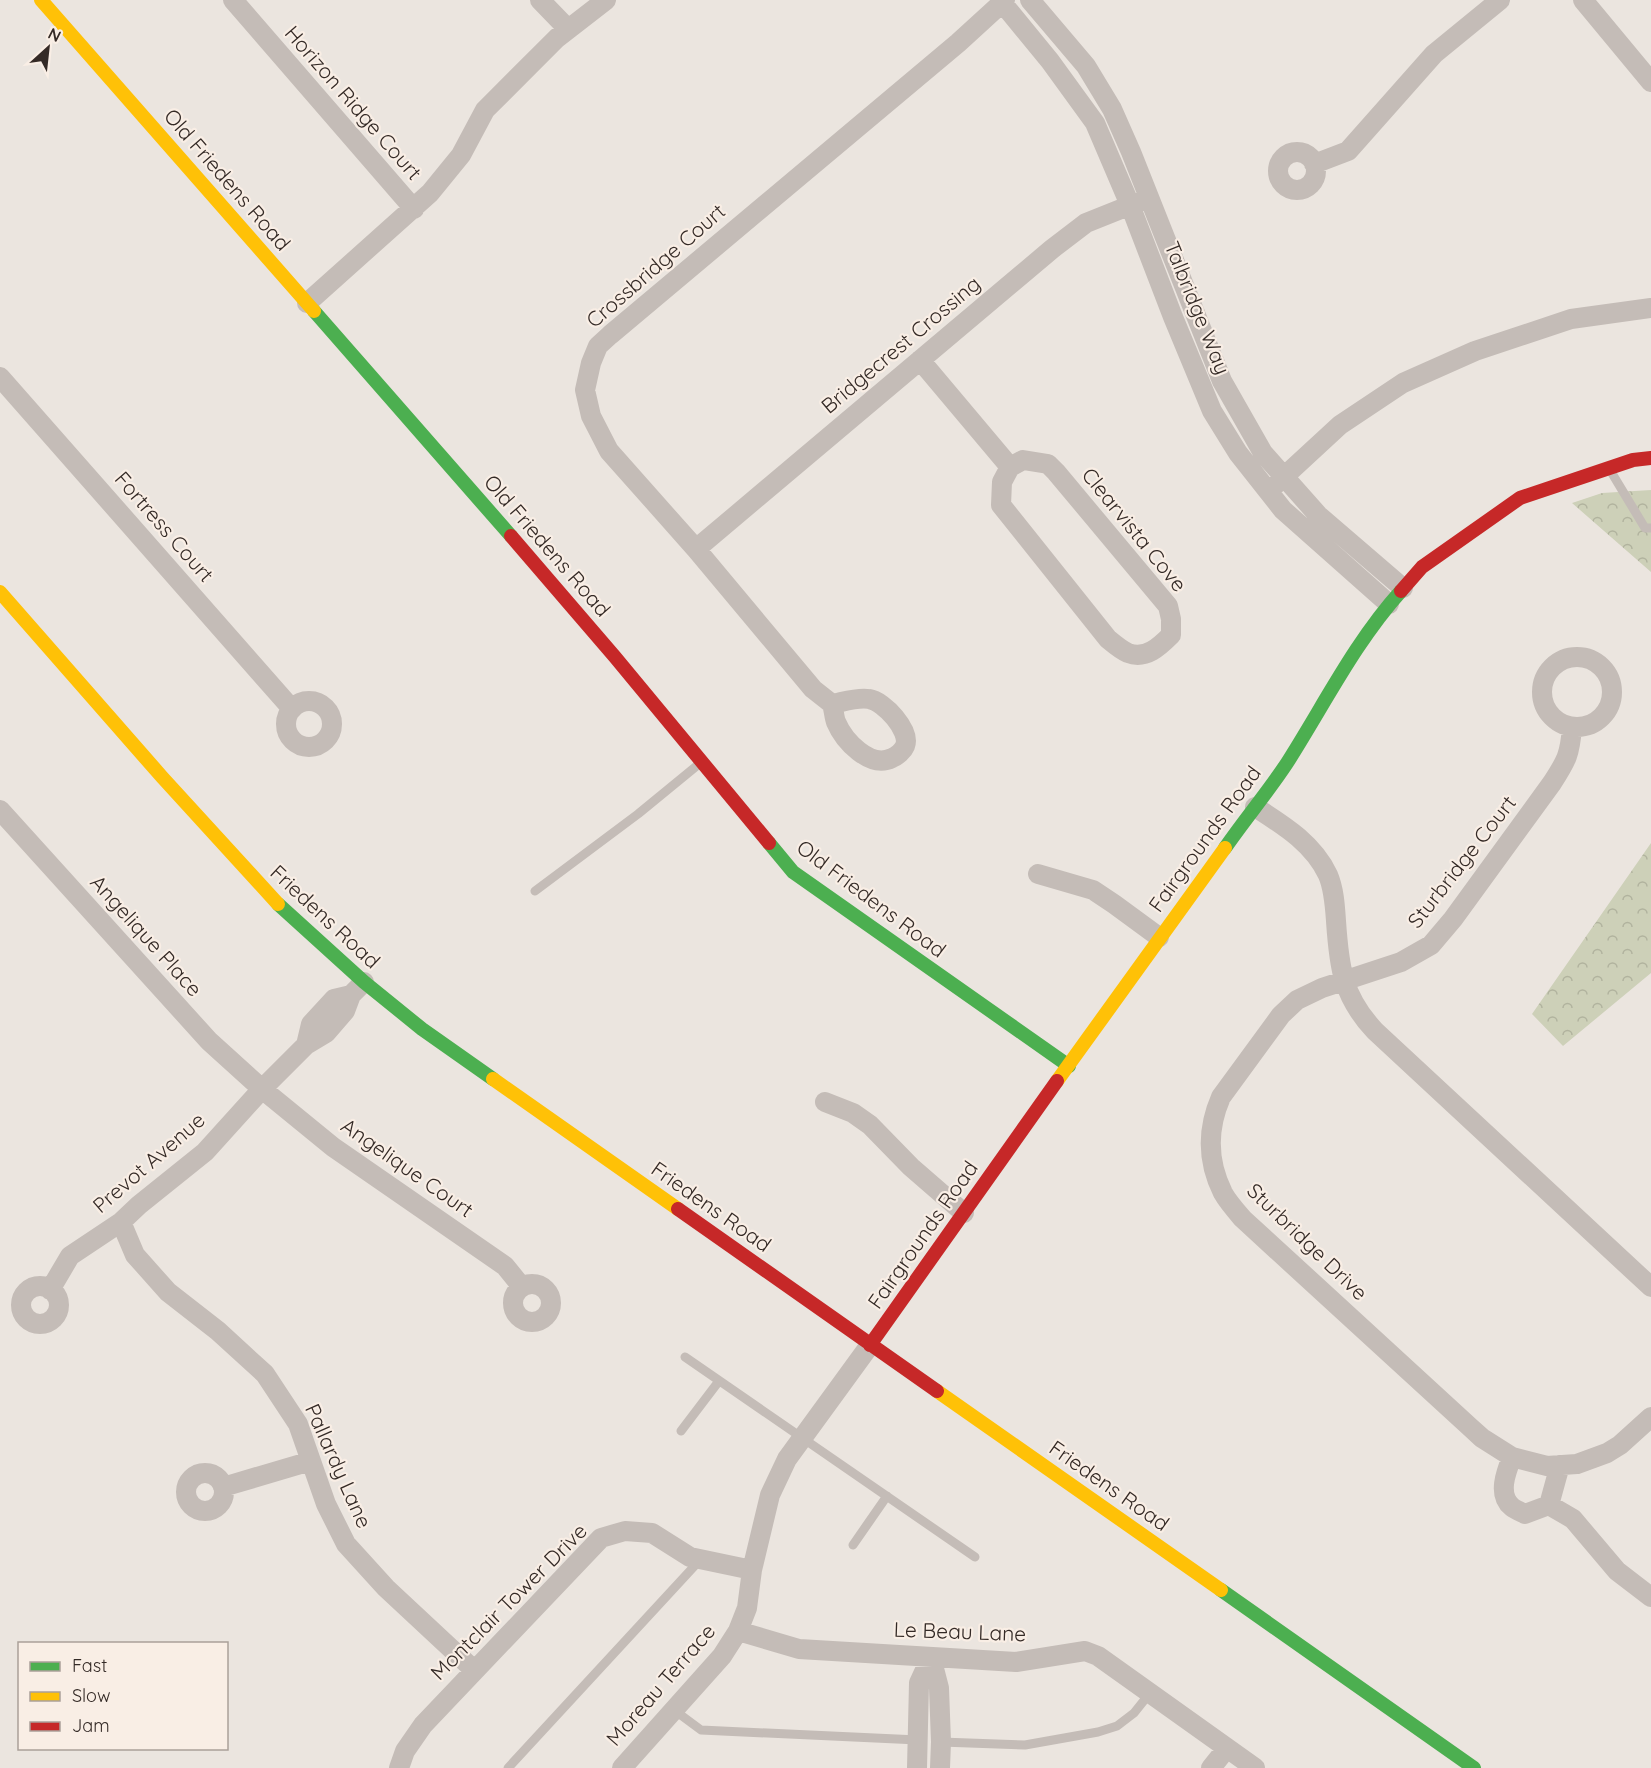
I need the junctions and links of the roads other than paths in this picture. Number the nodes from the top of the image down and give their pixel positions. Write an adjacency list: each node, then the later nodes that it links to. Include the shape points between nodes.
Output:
1 (41, 0): 14 (street, Old Friedens Road)
2 (233, 0): 13 (street, Horizon Ridge Court)
3 (540, 0): 9 (street)
4 (606, 0): 9 (street)
5 (1030, 0): 12 (street, Talbridge Way, via 1086,66 1107,101 1131,152)
6 (1500, 0): 11 (street, via 1434,54 1348,151)
7 (1583, 0): 10 (street)
8 (1002, 1): 12 (street, Talbridge Way, via 1095,123); 24 (street, Crossbridge Court, via 958,43 598,346 585,390 591,416 609,451)
9 (568, 29): 13 (street, via 485,110 461,155)
10 (1651, 82)
11 (1314, 164)
12 (1140, 201): 16 (street, Bridgecrest Crossing, via 1086,223); 21 (street, Talbridge Way, via 1222,381 1263,453); 22 (street, Talbridge Way, via 1173,316 1212,411)
13 (414, 209): 14 (street)
14 (307, 303): 31 (street, Old Friedens Road, via 615,657)
15 (1651, 308): 21 (street, via 1571,319 1475,351 1413,379 1340,425)
16 (920, 360): 19 (street); 24 (street, Bridgecrest Crossing)
17 (0, 377): 29 (street, Fortress Court)
18 (1651, 458): 20 (street, Fairgrounds Road)
19 (1010, 467): 19 (street, Clearvista Cove, via 1002,482 1001,505 1008,514 1108,639 1129,654 1155,650 1171,635 1167,606 1048,464 1023,460)
20 (1609, 468): 23 (lane, via 1645,528); 25 (street, Fairgrounds Road, via 1520,498 1422,567)
21 (1284, 478): 22 (street); 25 (street, Talbridge Way, via 1318,515)
22 (1267, 491): 27 (street, Talbridge Way, via 1283,510)
23 (1651, 528)
24 (696, 549): 28 (street, Crossbridge Court, via 813,689)
25 (1402, 588): 27 (street, Fairgrounds Road)
26 (0, 592): 38 (street, Friedens Road, via 234,859)
27 (1389, 604): 32 (street, Fairgrounds Road)
28 (832, 704)
29 (292, 709)
30 (1572, 727): 37 (street, Sturbridge Court, via 1570,750 1563,766 1443,933 1431,945 1401,962)
31 (701, 762): 35 (lane); 39 (street, Old Friedens Road, via 793,872)
32 (1255, 807): 36 (street, Fairgrounds Road); 37 (street, via 1305,843 1328,876)
33 (0, 810): 40 (street, Angelique Place, via 209,1041)
34 (1038, 874): 36 (street, via 1093,890)
35 (535, 891)
36 (1159, 937): 39 (street, Fairgrounds Road)
37 (1344, 981): 45 (street, via 1361,1016 1375,1031); 53 (street, Sturbridge Drive, via 1297,1000 1227,1086 1215,1110 1209,1140 1212,1168 1224,1195 1243,1219 1482,1438)
38 (357, 988): 40 (street, Prevot Avenue, via 334,999 311,1024 306,1045); 47 (street, Friedens Road, via 422,1029)
39 (1069, 1066): 42 (street, Fairgrounds Road)
40 (262, 1089): 43 (street, Prevot Avenue, via 205,1152); 44 (street, Angelique Court, via 333,1147 505,1266)
41 (825, 1102): 42 (street, via 854,1113 870,1125)
42 (964, 1214): 47 (street, Fairgrounds Road)
43 (121, 1222): 46 (street, Prevot Avenue, via 70,1256); 54 (street, Pallardy Lane, via 135,1255 168,1292 265,1374 298,1424)
44 (522, 1287)
45 (1651, 1287)
46 (50, 1290)
47 (870, 1345): 52 (street, Moreau Terrace); 80 (street, Friedens Road)
48 (685, 1357): 49 (lane)
49 (718, 1381): 51 (lane); 52 (lane)
50 (1651, 1418): 55 (street, Sturbridge Drive, via 1606,1453 1577,1464)
51 (681, 1431)
52 (802, 1438): 57 (lane); 62 (street, Moreau Terrace, via 770,1495)
53 (1512, 1457): 55 (street, Sturbridge Drive, via 1547,1466); 58 (street, via 1504,1481 1505,1499 1512,1508 1526,1514)
54 (311, 1461): 56 (street); 66 (street, Pallardy Lane, via 346,1544 386,1588)
55 (1560, 1465): 58 (street)
56 (223, 1487)
57 (887, 1496): 59 (lane); 60 (lane)
58 (1563, 1513): 63 (street, via 1617,1571)
59 (853, 1545)
60 (975, 1557)
61 (701, 1559): 62 (street, Montclair Tower Drive); 66 (street, Montclair Tower Drive, via 690,1557 652,1533 625,1531 601,1538); 74 (lane)
62 (752, 1570): 64 (street, Moreau Terrace, via 747,1608)
63 (1651, 1597)
64 (738, 1631): 65 (street, Le Beau Lane, via 799,1649); 68 (street, Moreau Terrace, via 722,1656)
65 (931, 1657): 67 (street, Le Beau Lane, via 1016,1662 1085,1651); 69 (street, via 919,1683); 70 (street, via 939,1688)
66 (474, 1670): 73 (street, Montclair Tower Drive, via 423,1725 405,1751)
67 (1149, 1693): 70 (lane, via 1134,1713 1117,1726 1098,1732 1025,1745); 71 (street, Le Beau Lane)
68 (674, 1710): 69 (lane, via 700,1730); 72 (street, Moreau Terrace)
69 (918, 1740): 76 (street)
70 (941, 1742): 77 (street)
71 (1227, 1748): 78 (street); 79 (street, Le Beau Lane)
72 (641, 1761): 75 (street, Moreau Terrace)
73 (399, 1768)
74 (508, 1768)
75 (622, 1768)
76 (917, 1768)
77 (940, 1768)
78 (1211, 1768)
79 (1255, 1768)
80 (1474, 1768)

